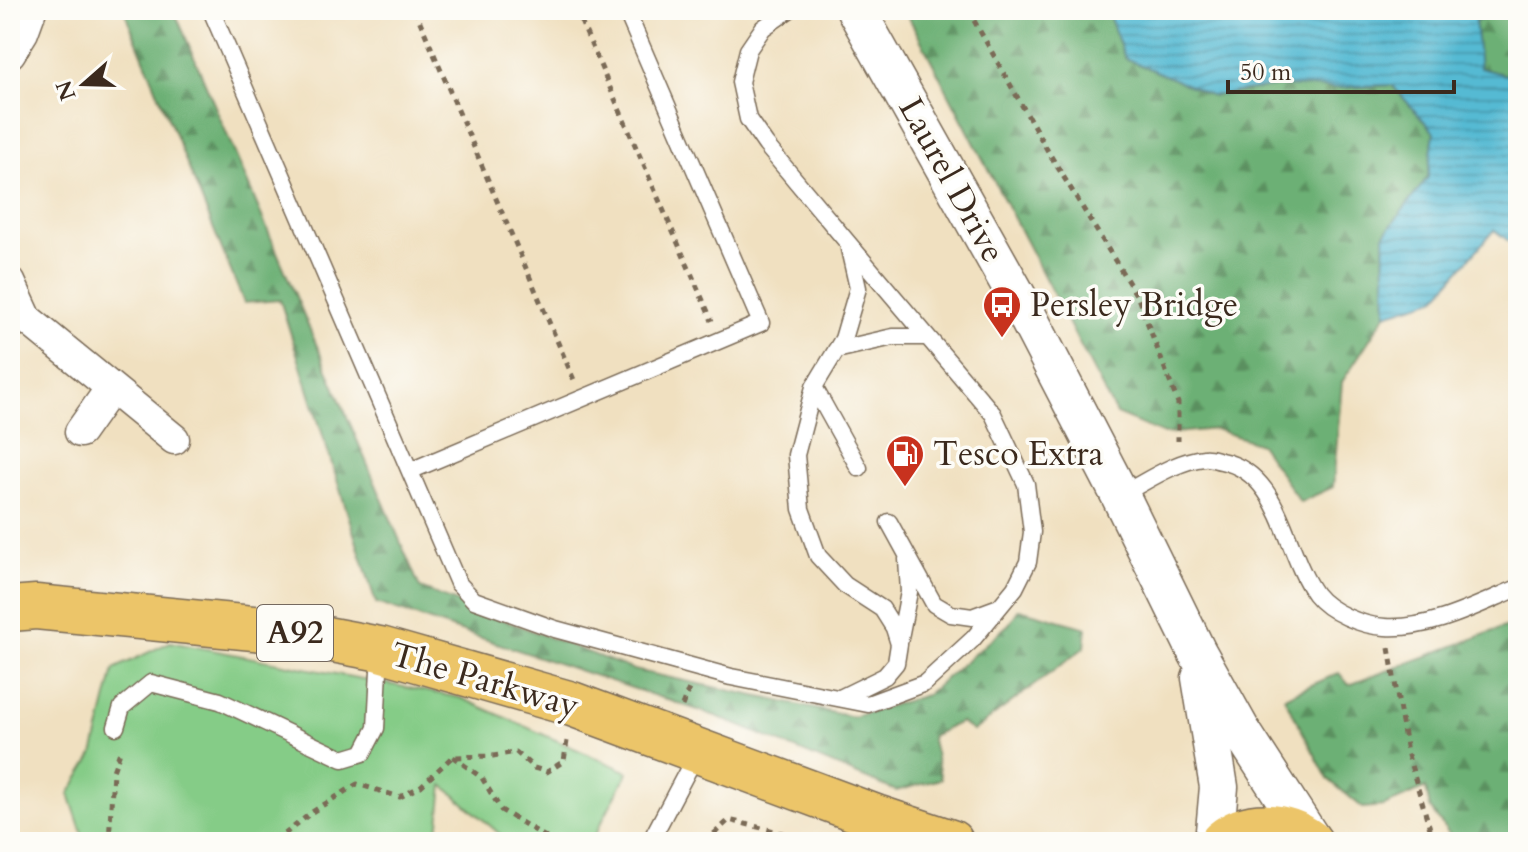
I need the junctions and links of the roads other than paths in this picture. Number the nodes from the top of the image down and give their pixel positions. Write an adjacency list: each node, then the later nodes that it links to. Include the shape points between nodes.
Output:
1 (31, 10): 6 (street)
2 (211, 10): 16 (lane)
3 (626, 10): 16 (lane, via 761,323)
4 (789, 10): 7 (lane, via 763,28 748,50 740,82 748,119)
5 (856, 10): 17 (street, Laurel Drive, via 1020,302)
6 (10, 53)
7 (848, 243): 9 (lane); 10 (lane, via 858,288)
8 (10, 282): 12 (street, via 27,319)
9 (927, 337): 10 (lane, via 893,337); 21 (lane, via 993,414 1026,484 1032,532 1028,562)
10 (836, 350): 11 (lane)
11 (814, 387): 15 (lane); 23 (lane, via 796,455 801,509 818,556 845,585 882,609)
12 (111, 388): 13 (street); 14 (street)
13 (80, 432)
14 (174, 439)
15 (859, 468)
16 (410, 471): 26 (lane, via 458,583 474,600 697,669)
17 (1120, 495): 20 (lane, via 1205,457 1233,463 1258,479 1272,501 1317,597 1348,618 1385,627 1433,622); 25 (street, Laurel Drive)
18 (889, 522): 19 (lane)
19 (907, 554): 21 (lane, via 934,604 951,614 972,617); 23 (lane, via 909,592)
20 (1518, 588)
21 (1001, 606): 26 (lane, via 925,683 868,704)
22 (10, 609): 24 (main road, The Parkway / A92, via 36,607 284,631)
23 (899, 644): 26 (lane, via 896,663 885,676)
24 (380, 649): 27 (lane, via 376,728 363,753 343,759 220,701 151,683 122,707); 28 (main road, The Parkway / A92, via 572,704)
25 (1197, 652): 31 (street, Laurel Drive, via 1219,787); 33 (street, Laurel Drive)
26 (840, 698)
27 (116, 727)
28 (698, 752): 29 (main road, The Parkway / A92); 30 (lane)
29 (951, 841)
30 (650, 842)
31 (1214, 842)
32 (1222, 842): 33 (main road, via 1264,826)
33 (1312, 842)

